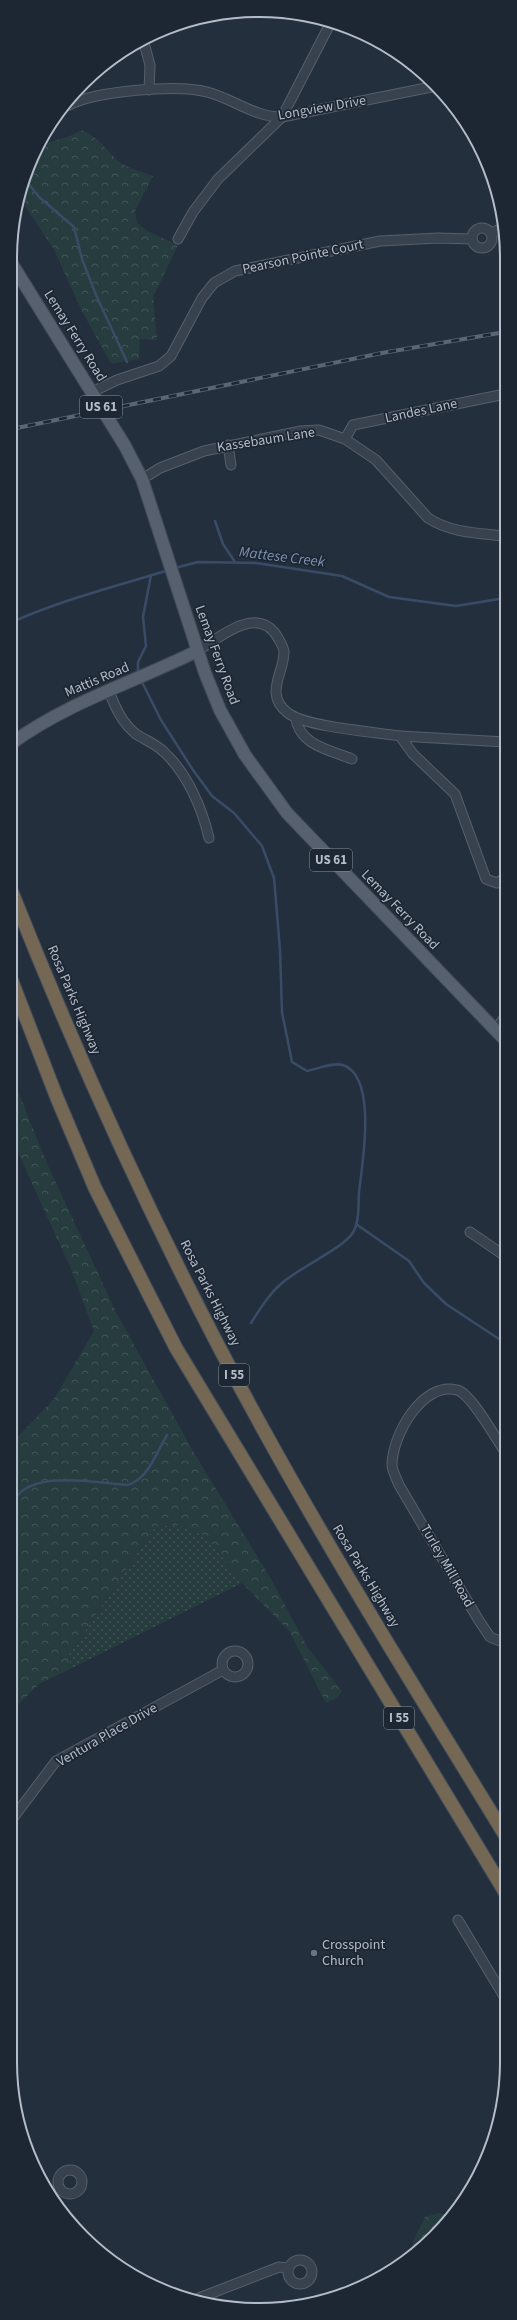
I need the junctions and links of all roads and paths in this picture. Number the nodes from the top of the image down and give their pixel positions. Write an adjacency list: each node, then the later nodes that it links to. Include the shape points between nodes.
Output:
1 (328, 27): 6 (street)
2 (145, 46): 4 (street, via 150,65)
3 (429, 88): 6 (street, Longview Drive)
4 (149, 90): 5 (street, Longview Drive, via 112,94); 6 (street, Longview Drive, via 185,89 208,92 254,113)
5 (74, 102)
6 (282, 118): 9 (street, via 218,179 193,212)
7 (498, 229): 8 (street)
8 (491, 232): 10 (street, via 486,228 479,228 473,232); 10 (street, Pearson Pointe Court, via 491,242 485,248 477,247)
9 (178, 239)
10 (472, 239): 12 (street, Pearson Pointe Court, via 380,241 234,271 214,283 202,298 171,356 158,366 117,380)
11 (17, 272): 12 (main road, Lemay Ferry Road / US 61)
12 (92, 392): 17 (main road, Lemay Ferry Road / US 61)
13 (500, 395): 14 (street, Landes Lane, via 353,425)
14 (345, 439): 15 (street, Kassebaum Lane, via 312,430); 18 (street, Kassebaum Lane, via 384,468 436,523 454,530)
15 (228, 445): 16 (street); 17 (street, Kassebaum Lane, via 189,455)
16 (231, 465)
17 (142, 479): 19 (main road, Lemay Ferry Road / US 61)
18 (500, 535)
19 (197, 651): 20 (main road, Mattis Road); 21 (street, via 239,626 252,622 270,628 284,651 275,688 282,706); 31 (main road, Lemay Ferry Road / US 61, via 233,736 272,795 309,837)
20 (109, 690): 23 (main road, Mattis Road, via 48,719); 26 (street, via 121,718 129,728 155,745 174,763 203,816)
21 (296, 718): 22 (street, via 303,722); 25 (street, via 297,729 306,740)
22 (400, 736): 24 (street); 27 (street, via 413,754 455,794 486,879)
23 (17, 740)
24 (500, 742)
25 (352, 759)
26 (209, 838)
27 (500, 880)
28 (17, 905): 39 (highway, Rosa Parks Highway / I 55, via 115,1133 224,1357 330,1548)
29 (17, 995): 40 (highway, I 55, via 89,1175 166,1330 241,1459)
30 (500, 1024): 31 (street)
31 (495, 1030): 32 (main road, Lemay Ferry Road / US 61)
32 (500, 1035)
33 (470, 1232): 34 (street)
34 (500, 1253)
35 (500, 1445): 36 (street, Turley Mill Road, via 468,1397 458,1390 438,1391 423,1401 411,1414 394,1447 392,1467 399,1485 478,1619 490,1637)
36 (500, 1641)
37 (223, 1670): 38 (street, Ventura Place Drive, via 56,1761)
38 (17, 1813)
39 (500, 1827)
40 (500, 1884)
41 (458, 1920): 42 (street)
42 (500, 1990)
43 (288, 2268): 44 (street, via 279,2267)
44 (203, 2296)

